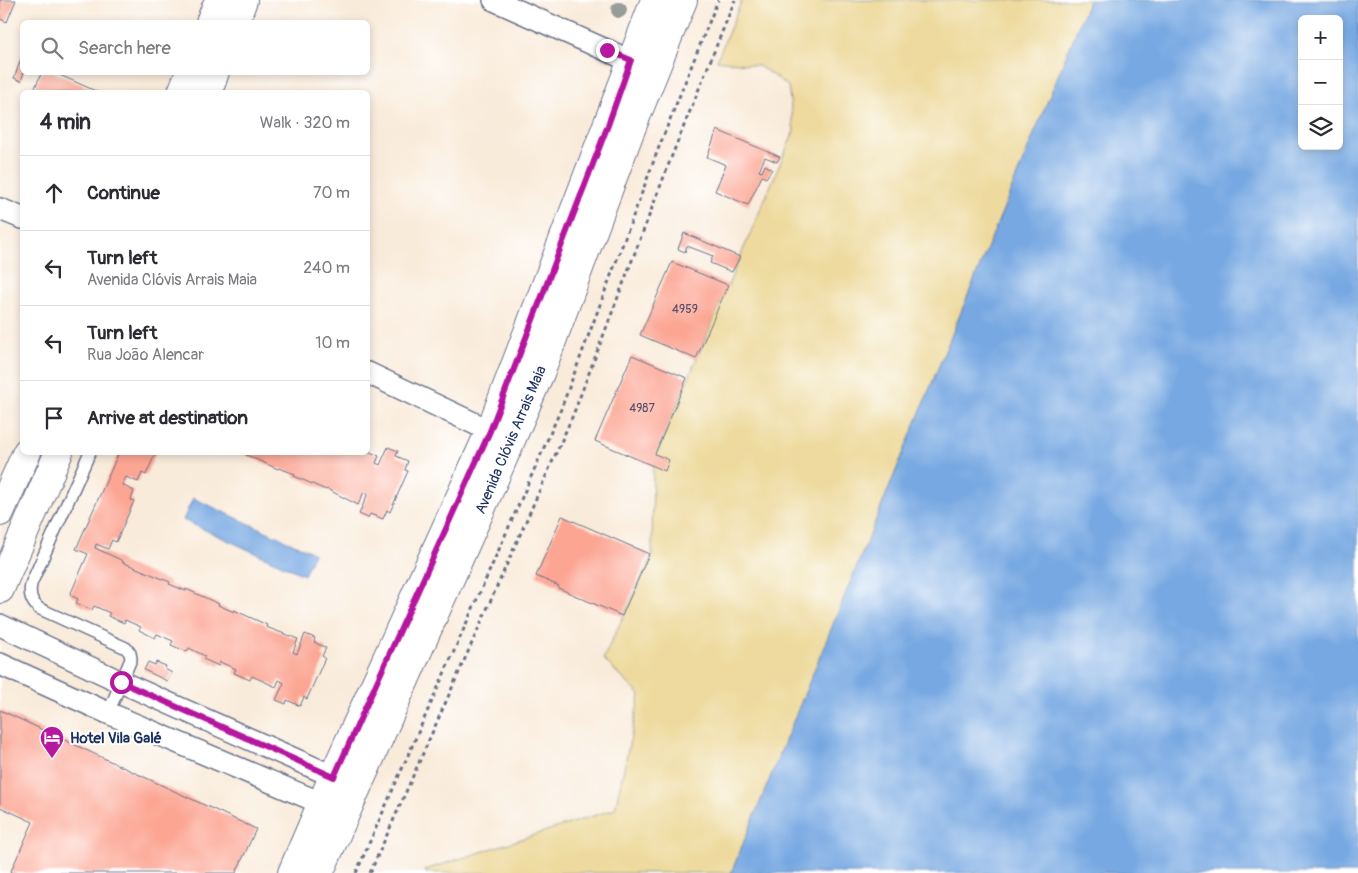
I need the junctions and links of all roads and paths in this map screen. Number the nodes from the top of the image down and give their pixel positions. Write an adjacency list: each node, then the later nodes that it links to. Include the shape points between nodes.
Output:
1 (219, 0): 8 (main road)
2 (244, 0): 9 (main road)
3 (494, 0): 10 (street)
4 (654, 0): 10 (main road, Avenida Clóvis Arrais Maia)
5 (683, 0): 10 (main road, Avenida Clóvis Arrais Maia)
6 (718, 0): 32 (path, via 561,409)
7 (735, 0): 33 (path, via 573,415)
8 (211, 20)
9 (236, 20)
10 (642, 65): 18 (main road, Avenida Clóvis Arrais Maia, via 540,373)
11 (189, 75): 13 (main road)
12 (214, 75): 14 (main road)
13 (183, 90)
14 (209, 90)
15 (0, 209): 16 (street)
16 (20, 217)
17 (370, 374): 18 (street)
18 (501, 436): 28 (main road, Avenida Clóvis Arrais Maia)
19 (26, 455): 22 (main road)
20 (58, 455): 23 (main road)
21 (89, 455): 26 (lane, via 29,594 38,608 126,648 132,659)
22 (0, 512)
23 (0, 589)
24 (0, 625): 26 (street)
25 (0, 664): 27 (street)
26 (121, 682): 27 (lane); 28 (street)
27 (108, 713): 29 (street)
28 (345, 782): 29 (main road, Avenida Clóvis Arrais Maia)
29 (334, 809): 30 (main road, Avenida Clóvis Arrais Maia); 31 (main road, Avenida Clóvis Arrais Maia)
30 (292, 873)
31 (319, 873)
32 (356, 873)
33 (370, 873)

